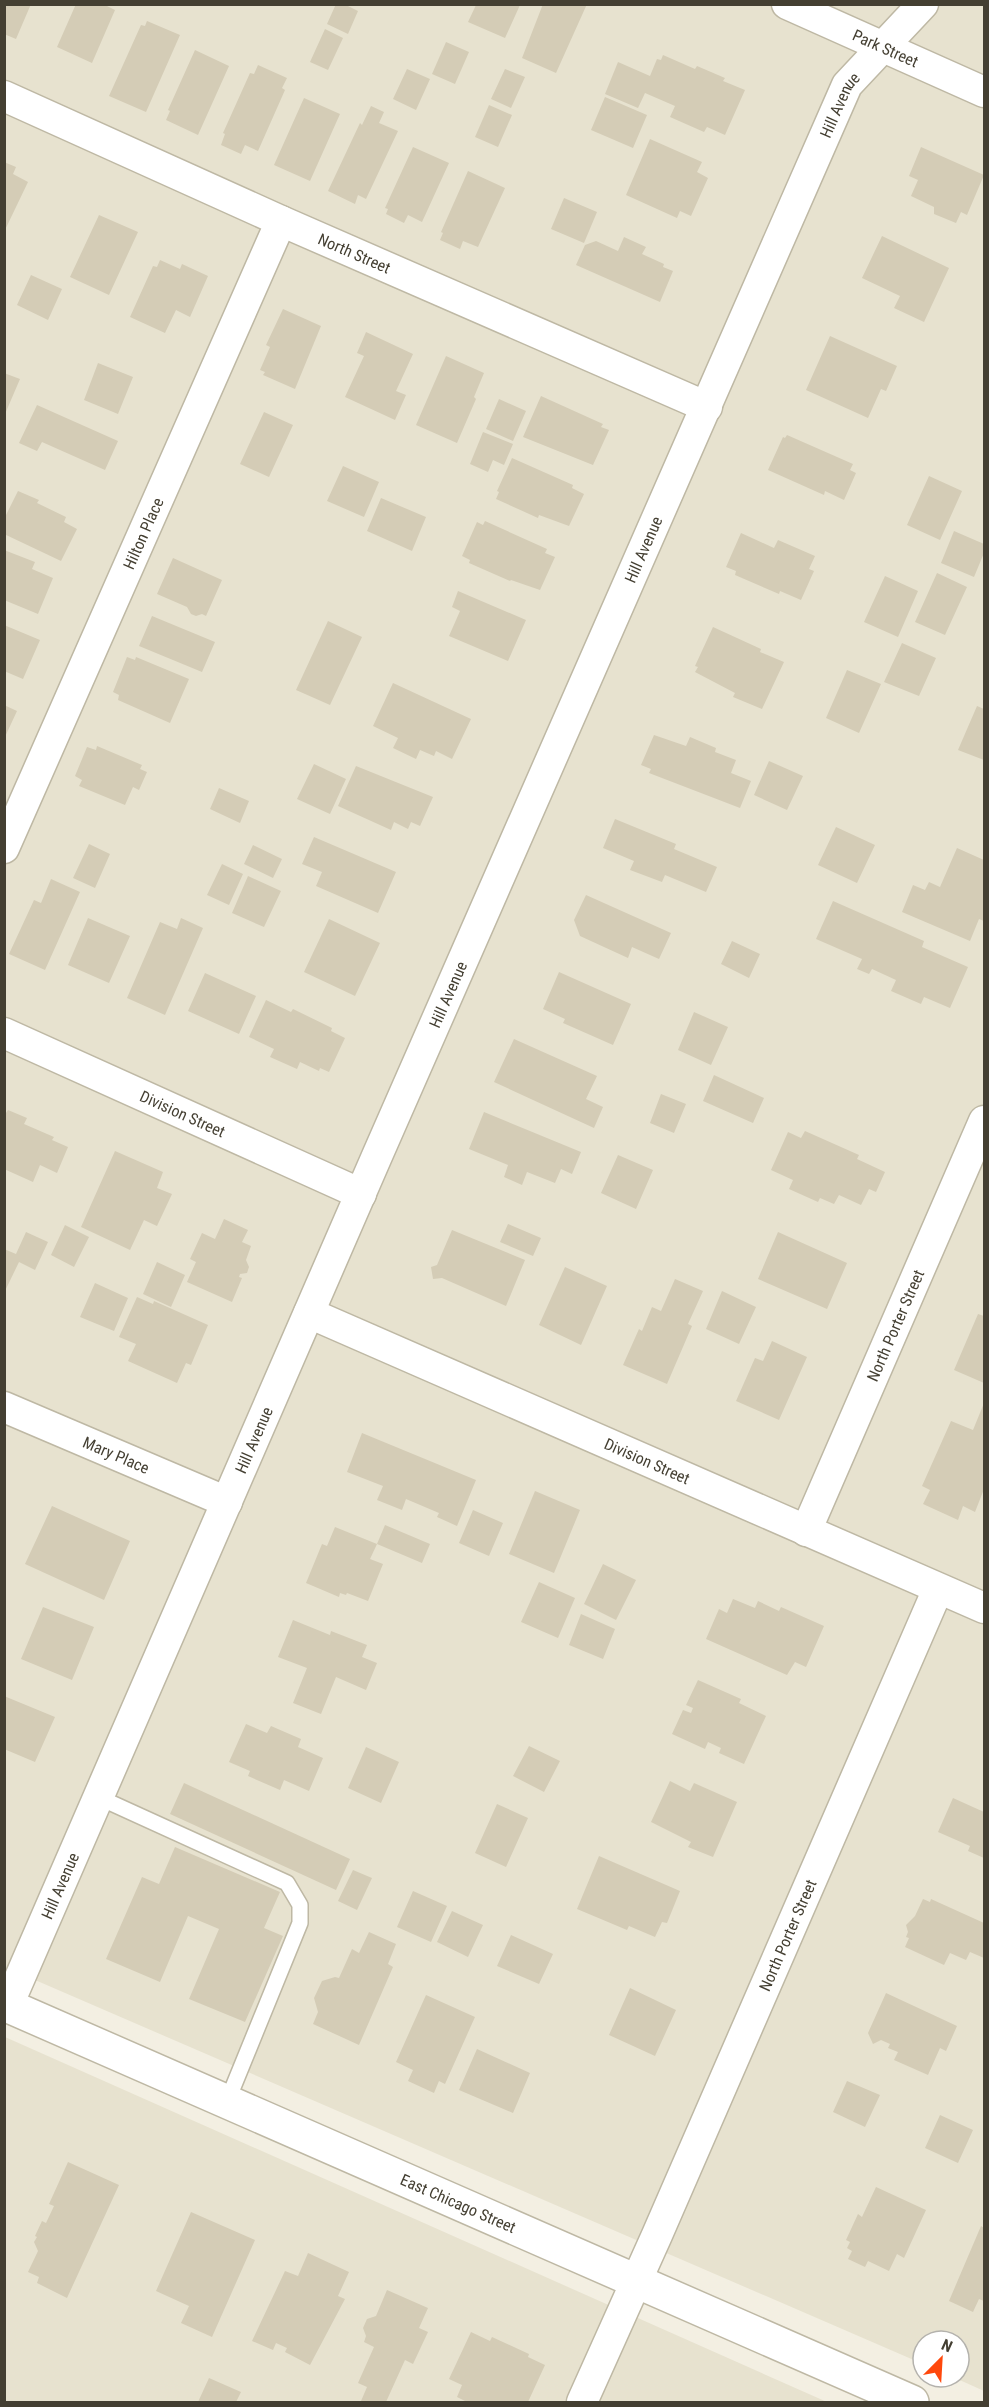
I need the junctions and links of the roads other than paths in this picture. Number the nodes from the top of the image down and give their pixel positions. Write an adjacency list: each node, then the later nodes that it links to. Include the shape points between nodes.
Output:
1 (787, 4): 3 (street, Park Street)
2 (923, 4): 3 (street, Hill Avenue)
3 (884, 47): 4 (street, Park Street); 7 (street, Hill Avenue, via 847,85)
4 (984, 92)
5 (4, 96): 6 (street, North Street)
6 (281, 221): 7 (street, North Street); 8 (street, Hilton Place)
7 (707, 407): 11 (street, Hill Avenue)
8 (4, 848)
9 (4, 1033): 11 (street, Division Street)
10 (984, 1120): 15 (street, North Porter Street)
11 (360, 1194): 12 (street, Hill Avenue)
12 (309, 1313): 14 (street, Hill Avenue); 15 (street, Division Street)
13 (4, 1407): 14 (street, Mary Place)
14 (226, 1502): 18 (street, Hill Avenue)
15 (806, 1531): 16 (street, Division Street)
16 (939, 1588): 17 (street, Division Street); 21 (street, North Porter Street)
17 (984, 1608)
18 (98, 1797): 19 (street, Hill Avenue); 20 (lane, via 287,1883 300,1905 300,1923)
19 (6, 2004): 20 (street, East Chicago Street)
20 (227, 2102): 21 (street, East Chicago Street)
21 (636, 2282): 22 (street, North Porter Street); 23 (street, East Chicago Street)
22 (582, 2403)
23 (912, 2403)

